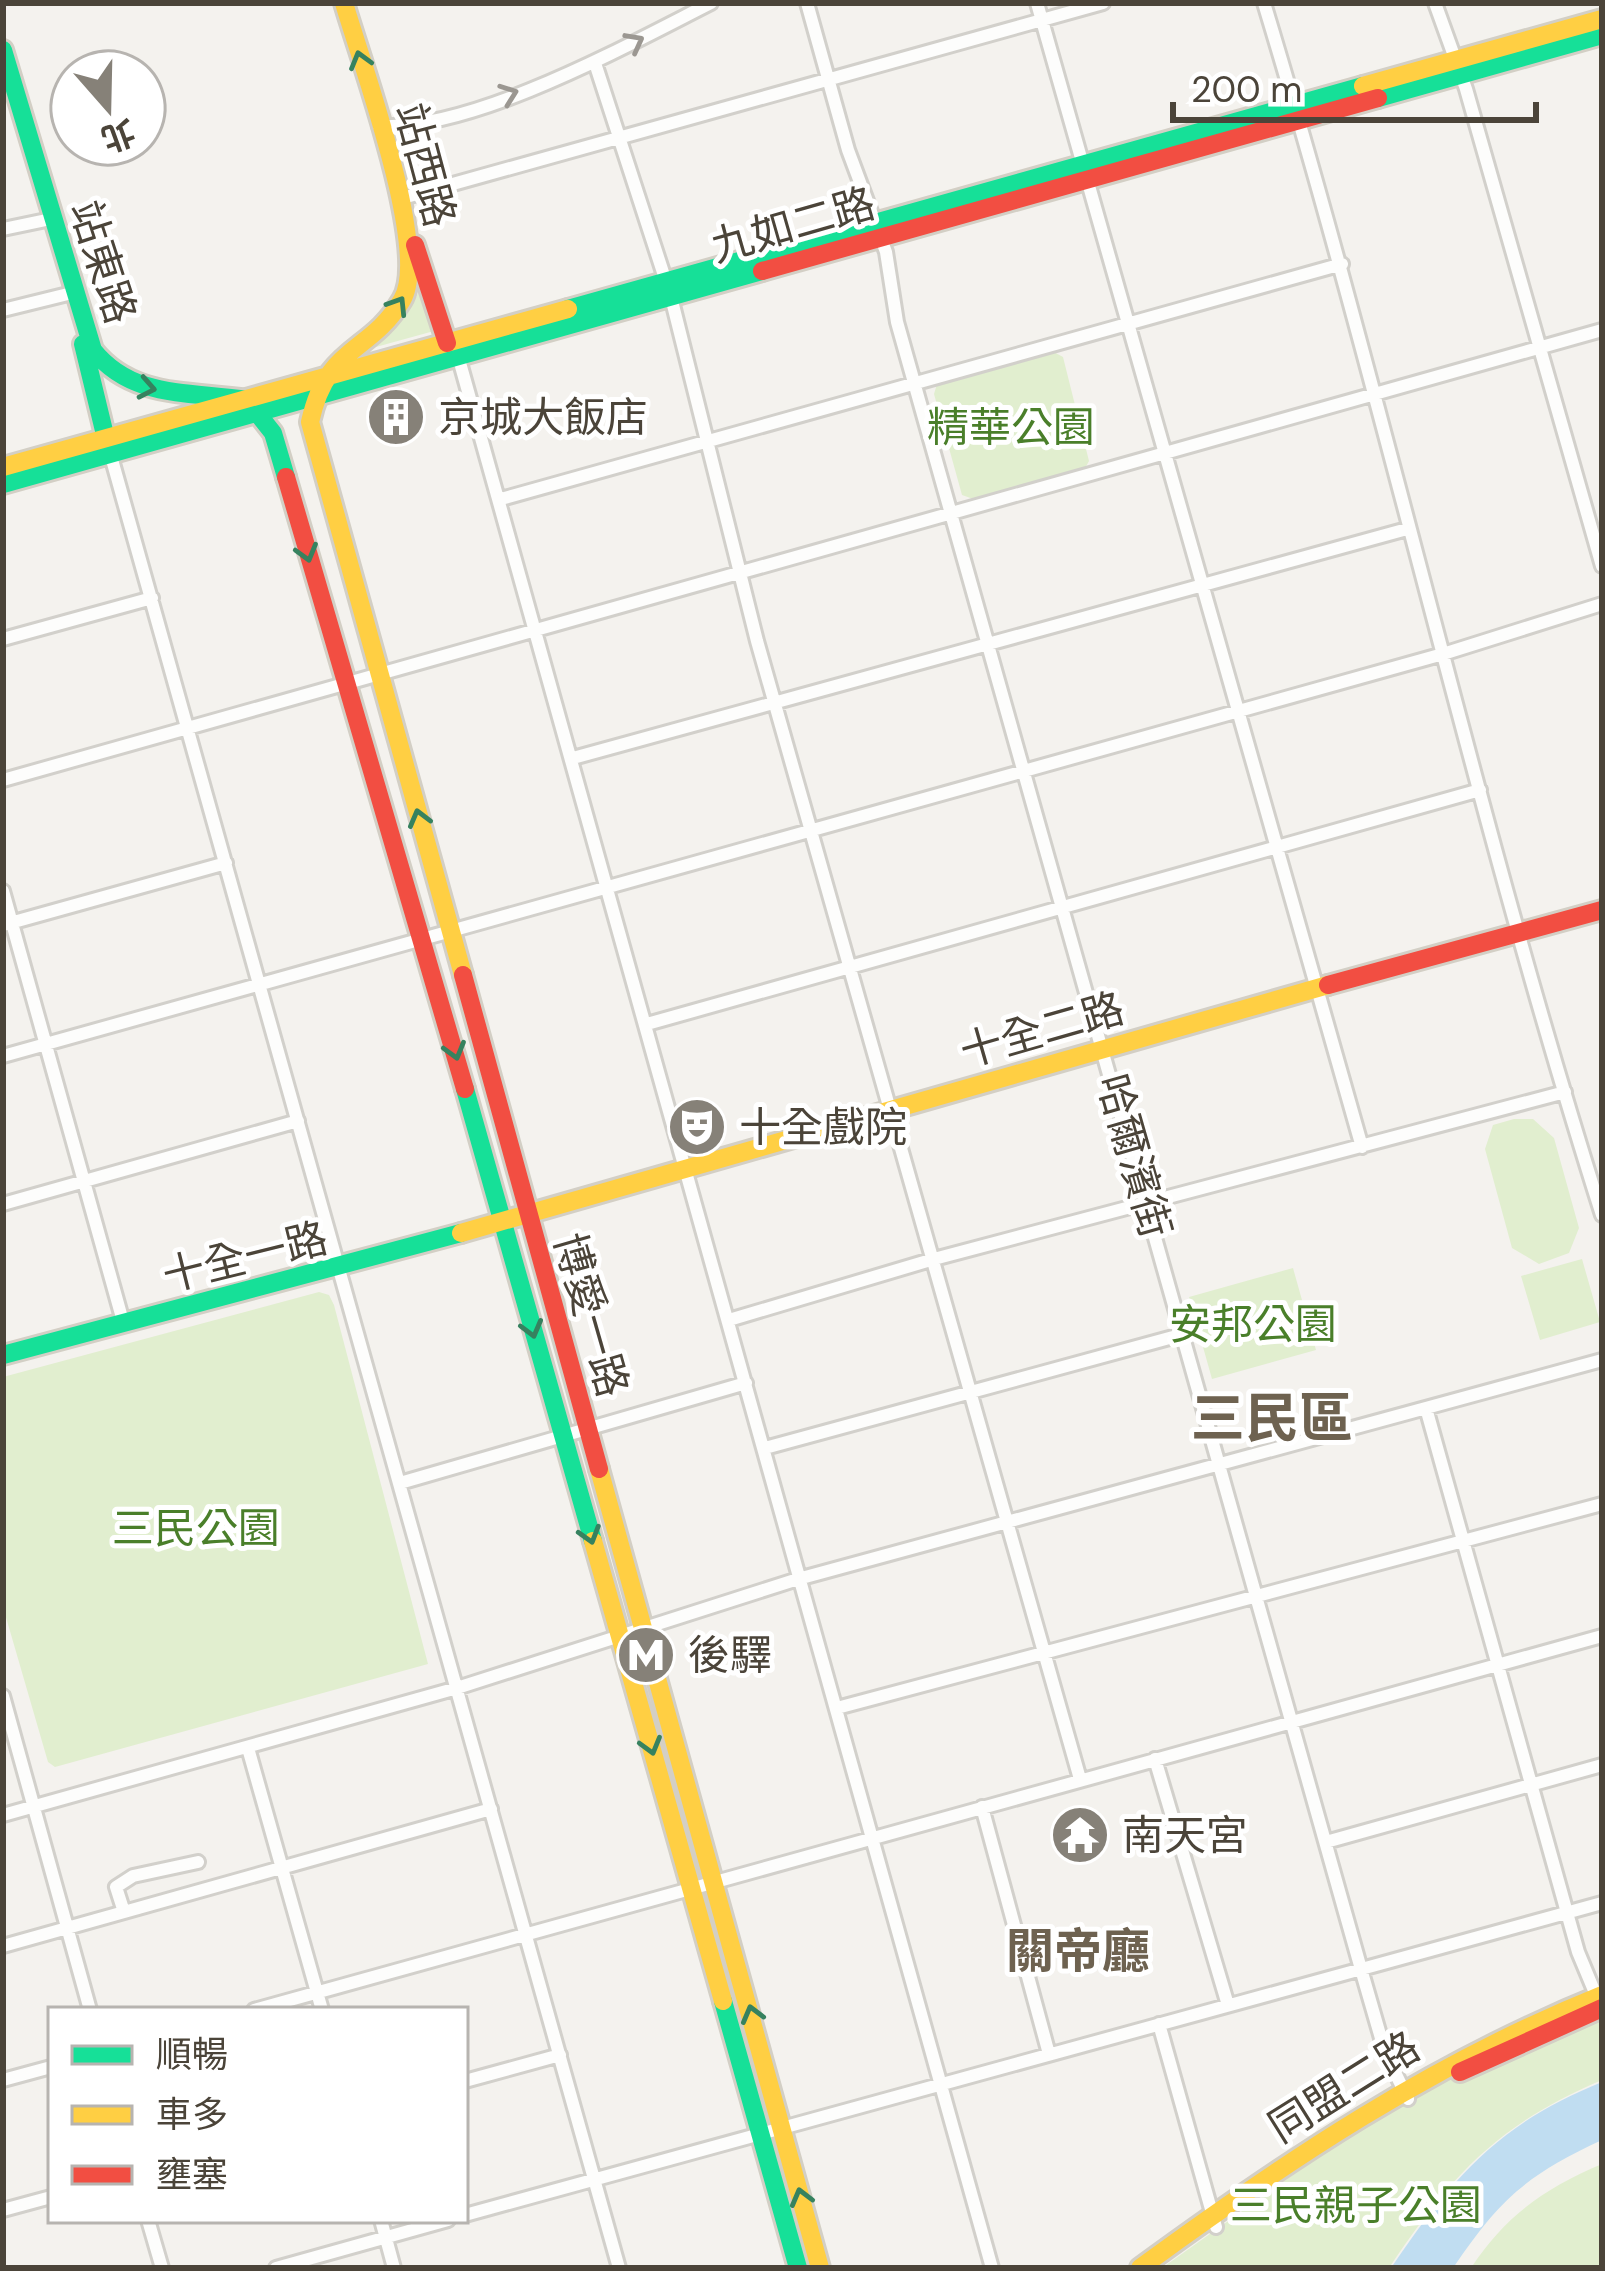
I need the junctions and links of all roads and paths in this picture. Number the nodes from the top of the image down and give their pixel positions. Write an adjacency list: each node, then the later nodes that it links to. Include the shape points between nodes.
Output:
1 (344, 3): 17 (main road, 站西路, one-way to 1)
2 (711, 3): 12 (street, one-way to 2)
3 (807, 3): 15 (street, 哈爾濱街)
4 (1037, 3): 9 (street)
5 (1103, 3): 9 (street)
6 (1264, 3): 16 (street)
7 (1435, 3): 13 (street)
8 (1602, 19): 13 (main road, 九如二路)
9 (1042, 20): 15 (street); 19 (street)
10 (1602, 34): 13 (main road, 九如二路)
11 (3, 50): 14 (main road, 站東路)
12 (595, 63): 17 (street, one-way to 12, via 419,127); 18 (street)
13 (1458, 67): 16 (main road, 九如二路); 33 (street)
14 (7, 78): 21 (main road, 站東路)
15 (827, 80): 18 (street); 24 (street, 哈爾濱街)
16 (1298, 113): 19 (main road, 九如二路); 25 (street)
17 (379, 126): 20 (main road, 站西路)
18 (616, 138): 20 (street); 26 (street)
19 (1085, 172): 24 (main road, 九如二路); 30 (street)
20 (399, 199): 22 (main road, 站西路)
21 (51, 219): 23 (street); 27 (main road, 站東路)
22 (407, 228): 32 (main road); 35 (main road, 站西路, one-way to 22, via 335,356 399,309 411,277)
23 (3, 229)
24 (879, 230): 26 (main road, 九如二路); 34 (street, 哈爾濱街)
25 (1342, 264): 30 (street); 36 (street)
26 (668, 290): 32 (main road, 九如二路); 38 (street)
27 (72, 293): 28 (street); 29 (main road, 站東路)
28 (3, 310)
29 (80, 321): 37 (main road, 站東路, one-way to 37, via 103,364 130,386); 39 (main road)
30 (1129, 324): 34 (street); 40 (street)
31 (1602, 330): 33 (street)
32 (454, 349): 35 (main road, 九如二路); 43 (street)
33 (1539, 350): 36 (street); 46 (street)
34 (914, 384): 38 (street); 44 (street, 哈爾濱街)
35 (315, 388): 37 (main road, 九如二路); 55 (main road, 博愛一路, via 311,430)
36 (1376, 395): 40 (street); 45 (street)
37 (254, 406): 39 (main road, 九如二路); 56 (main road, 博愛一路, one-way to 56, via 275,441)
38 (707, 438): 43 (street); 47 (street)
39 (108, 446): 41 (main road, 九如二路); 42 (main road, 九如二路); 49 (street)
40 (1165, 454): 44 (street); 48 (street)
41 (3, 467)
42 (3, 484)
43 (501, 499): 51 (street)
44 (951, 513): 47 (street); 53 (street, 哈爾濱街)
45 (1407, 529): 48 (street); 54 (street)
46 (1602, 566)
47 (742, 571): 51 (street); 57 (street)
48 (1202, 585): 53 (street); 58 (street)
49 (152, 598): 52 (street); 59 (street)
50 (1602, 604): 54 (street)
51 (537, 628): 55 (street); 60 (street)
52 (3, 638)
53 (988, 644): 57 (street); 61 (street, 哈爾濱街)
54 (1443, 654): 58 (street); 63 (street)
55 (379, 671): 56 (street); 72 (main road, 博愛一路, one-way to 55)
56 (344, 683): 59 (street); 74 (main road, 博愛一路)
57 (774, 703): 60 (street); 64 (street)
58 (1238, 711): 61 (street); 65 (street)
59 (188, 728): 62 (street); 66 (street)
60 (573, 758): 67 (street)
61 (1024, 770): 64 (street); 69 (street, 哈爾濱街)
62 (3, 780)
63 (1480, 790): 65 (street); 73 (street)
64 (809, 830): 67 (street); 75 (street)
65 (1277, 847): 69 (street); 77 (street)
66 (226, 863): 71 (street); 76 (street)
67 (608, 886): 72 (street); 78 (street)
68 (3, 891): 71 (street)
69 (1063, 907): 75 (street); 80 (street, 哈爾濱街)
70 (1602, 910): 73 (main road, 十全二路)
71 (7, 923): 79 (street)
72 (451, 931): 74 (street); 93 (main road, 博愛一路)
73 (1519, 932): 77 (main road, 十全二路); 82 (street)
74 (421, 939): 76 (street); 94 (main road, 博愛一路, one-way to 94)
75 (848, 967): 78 (street); 83 (street)
76 (260, 984): 79 (street); 84 (street)
77 (1314, 987): 80 (main road, 十全二路); 85 (street)
78 (646, 1024): 88 (street)
79 (46, 1044): 81 (street); 89 (street)
80 (1104, 1050): 83 (main road, 十全二路); 91 (street, 哈爾濱街)
81 (3, 1056)
82 (1565, 1092): 85 (street); 87 (street)
83 (888, 1111): 88 (main road, 十全二路); 95 (street)
84 (298, 1121): 89 (street); 96 (street)
85 (1362, 1147): 91 (street)
86 (1602, 1155): 87 (street)
87 (1584, 1160): 92 (street)
88 (686, 1167): 93 (main road, 十全二路); 97 (street)
89 (84, 1181): 90 (street); 98 (street)
90 (3, 1204)
91 (1148, 1205): 95 (street); 99 (street, 哈爾濱街)
92 (1602, 1215)
93 (525, 1216): 94 (main road, 十全二路); 105 (main road, 博愛一路)
94 (503, 1222): 96 (main road, 十全一路); 106 (main road, 博愛一路, one-way to 106)
95 (934, 1259): 97 (street); 103 (street)
96 (340, 1270): 98 (main road, 十全一路); 109 (street)
97 (729, 1320): 102 (street)
98 (124, 1325): 100 (main road, 十全一路)
99 (1184, 1334): 103 (street); 108 (street, 哈爾濱街)
100 (3, 1355)
101 (1602, 1360): 104 (street)
102 (746, 1383): 105 (street); 107 (street)
103 (971, 1391): 107 (street); 111 (street)
104 (1426, 1408): 108 (street); 112 (street)
105 (586, 1429): 106 (street); 115 (main road, 博愛一路)
106 (561, 1436): 109 (street); 116 (main road, 博愛一路, one-way to 116)
107 (765, 1448): 113 (street)
108 (1222, 1466): 111 (street); 114 (street, 哈爾濱街)
109 (400, 1483): 120 (street)
110 (1602, 1504): 112 (street)
111 (1011, 1524): 113 (street); 118 (street)
112 (1464, 1541): 114 (street); 119 (street)
113 (798, 1580): 115 (street); 122 (street)
114 (1258, 1596): 118 (street); 123 (street, 哈爾濱街)
115 (643, 1626): 116 (street); 137 (main road, 博愛一路)
116 (620, 1634): 120 (street); 138 (main road, 博愛一路, one-way to 138)
117 (1602, 1636): 119 (street)
118 (1044, 1653): 122 (street); 127 (street)
119 (1498, 1664): 123 (street); 128 (street)
120 (457, 1688): 124 (street); 131 (street)
121 (3, 1696): 129 (street)
122 (837, 1708): 133 (street)
123 (1292, 1721): 125 (street); 134 (street, 哈爾濱街)
124 (248, 1748): 129 (street); 136 (street)
125 (1155, 1759): 127 (street); 148 (street)
126 (1602, 1765): 128 (street)
127 (1080, 1779): 130 (street)
128 (1532, 1783): 134 (street); 141 (street)
129 (33, 1807): 132 (street); 142 (street)
130 (982, 1807): 133 (street); 153 (street)
131 (491, 1809): 136 (street); 143 (street)
132 (3, 1815)
133 (872, 1837): 137 (street); 158 (street)
134 (1326, 1842): 145 (street, 哈爾濱街)
135 (198, 1862): 140 (street, via 116,1887)
136 (282, 1868): 140 (street); 146 (street)
137 (716, 1880): 138 (street); 160 (main road, 博愛一路, one-way to 137)
138 (691, 1887): 143 (street); 161 (main road, 博愛一路)
139 (1602, 1903): 141 (street)
140 (124, 1912): 142 (street)
141 (1568, 1912): 145 (street); 147 (street)
142 (67, 1928): 144 (street); 149 (street)
143 (526, 1933): 146 (street); 154 (street)
144 (3, 1946)
145 (1361, 1969): 148 (street); 159 (street, 哈爾濱街)
146 (317, 1993): 150 (street); 151 (street)
147 (1601, 2002): 159 (main road, 同盟二路)
148 (1228, 2005): 152 (street)
149 (89, 2007)
150 (265, 2007)
151 (321, 2007)
152 (1159, 2024): 153 (street); 166 (street)
153 (1049, 2054): 158 (street)
154 (560, 2055): 157 (street); 162 (street)
155 (48, 2068): 156 (street)
156 (3, 2080)
157 (468, 2080)
158 (941, 2084): 160 (street); 177 (street)
159 (1405, 2094): 166 (main road, 同盟二路)
160 (783, 2127): 161 (street); 176 (main road, 博愛一路, one-way to 160)
161 (761, 2133): 162 (street); 175 (main road, 博愛一路)
162 (595, 2179): 165 (street); 174 (street)
163 (48, 2198): 164 (street)
164 (3, 2210)
165 (468, 2215)
166 (1215, 2222): 178 (main road, 同盟二路); 179 (main road, 同盟二路)
167 (149, 2223): 171 (street)
168 (382, 2223): 170 (street)
169 (437, 2223): 170 (street)
170 (386, 2237): 172 (street); 173 (street)
171 (162, 2268)
172 (276, 2268)
173 (394, 2268)
174 (620, 2268)
175 (798, 2268)
176 (820, 2268)
177 (992, 2268)
178 (1140, 2268)
179 (1161, 2268)

